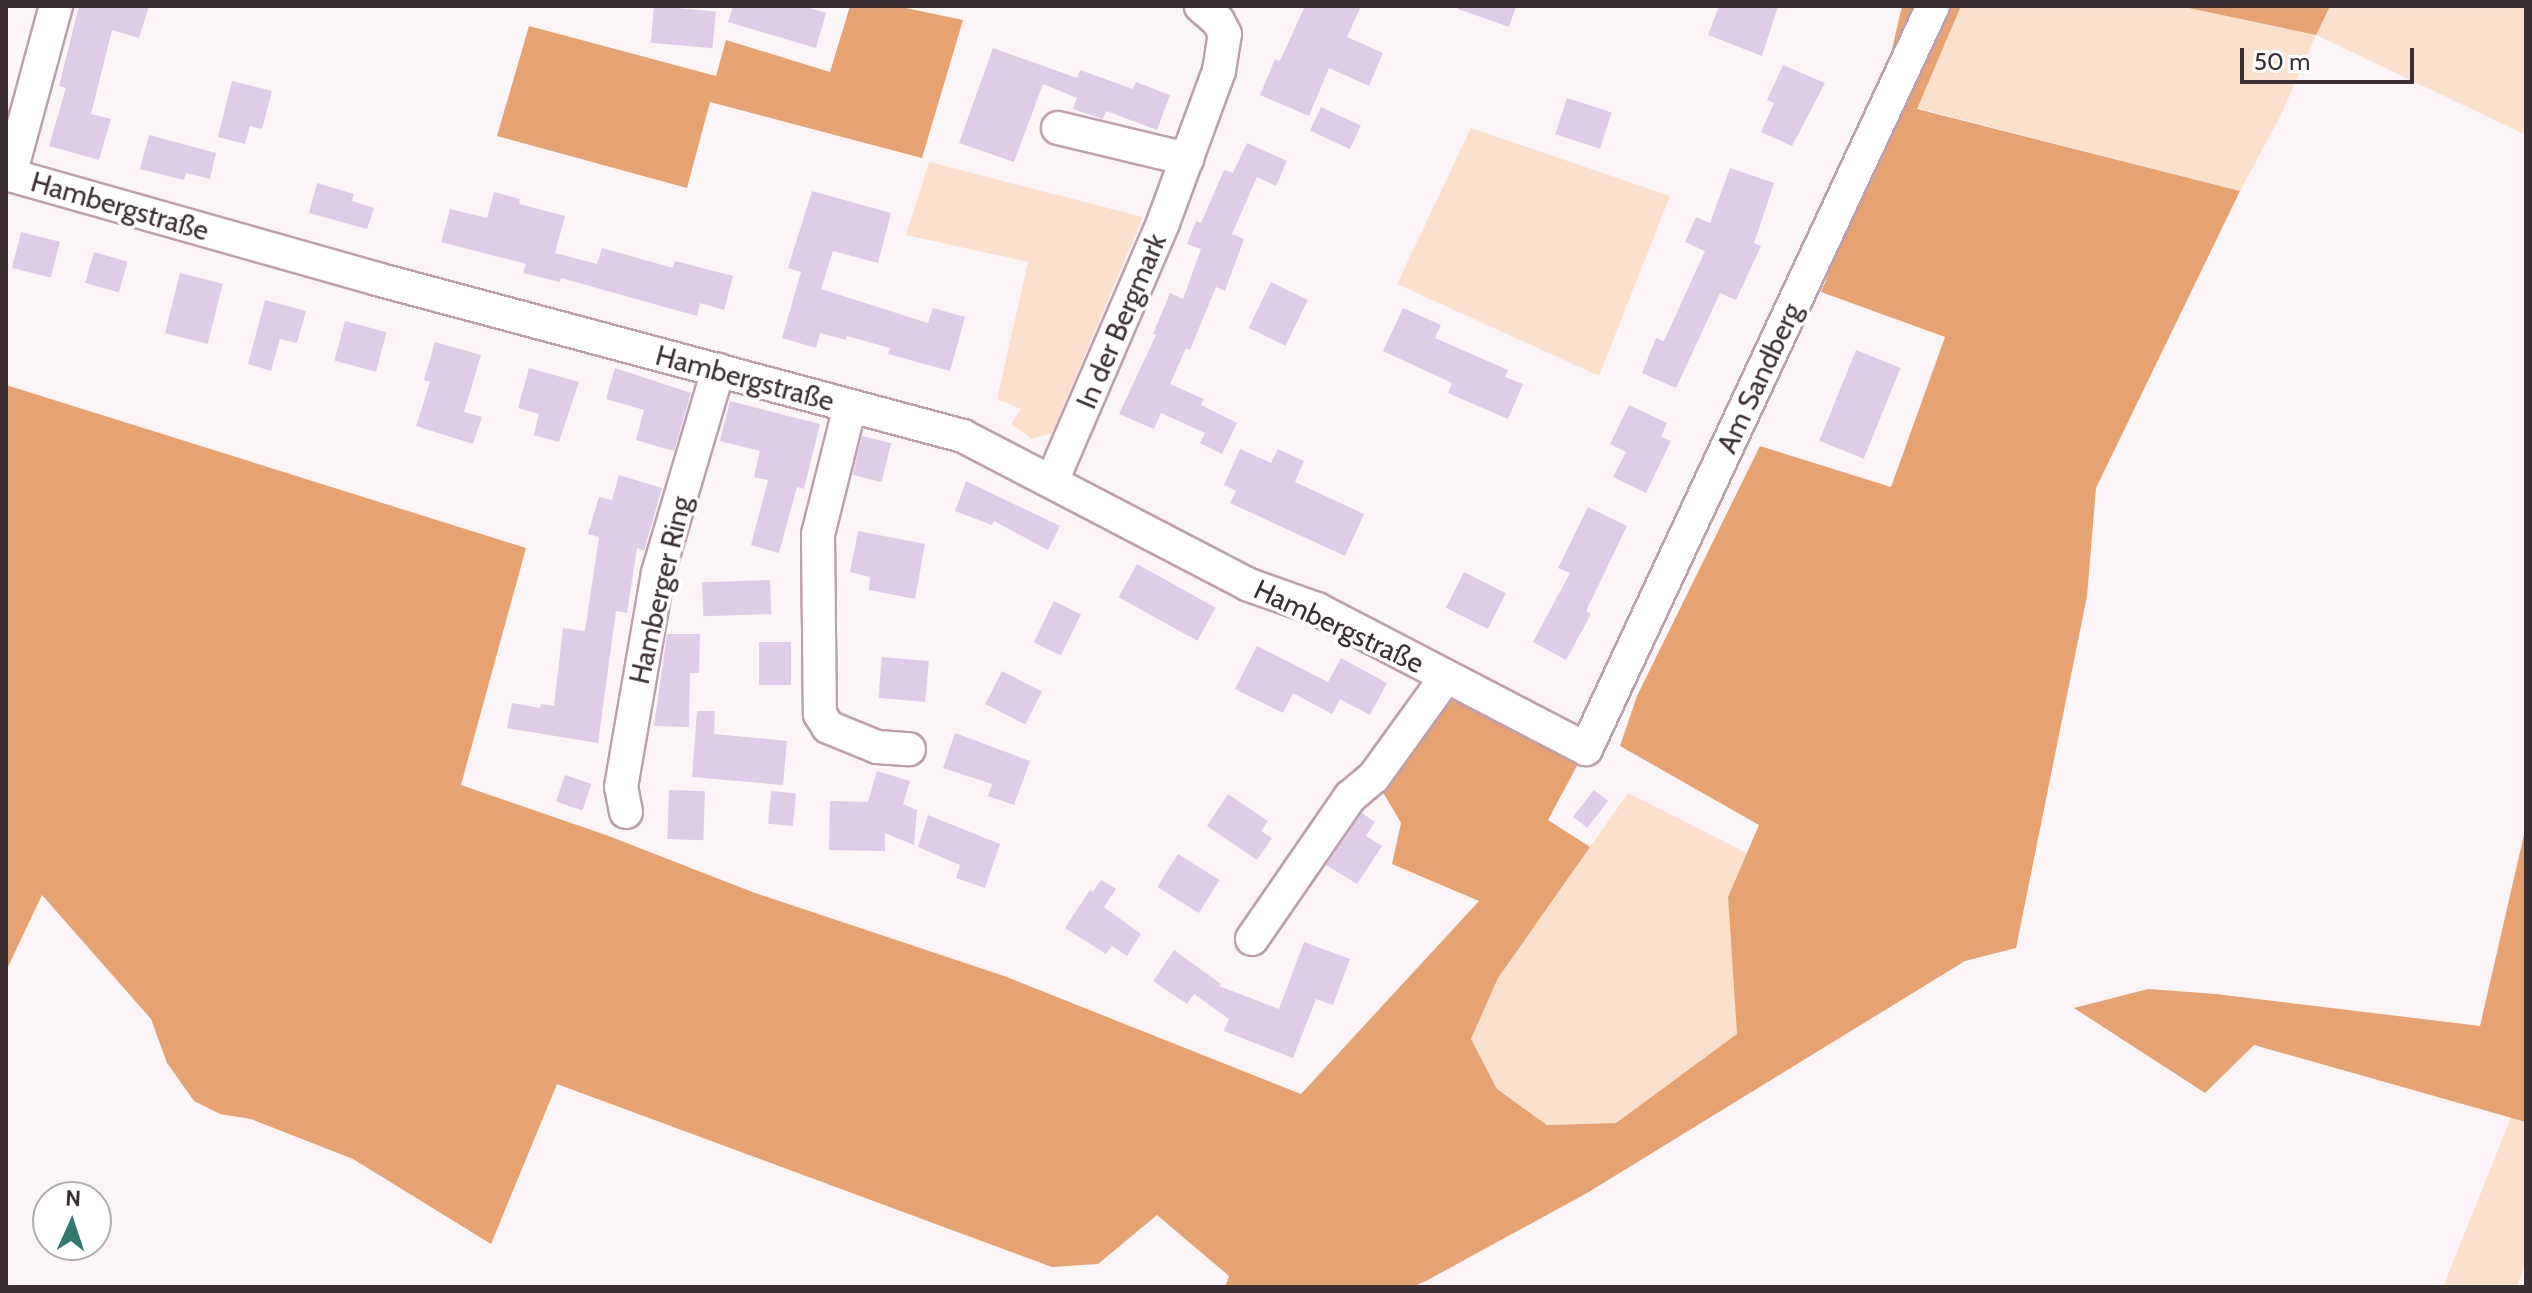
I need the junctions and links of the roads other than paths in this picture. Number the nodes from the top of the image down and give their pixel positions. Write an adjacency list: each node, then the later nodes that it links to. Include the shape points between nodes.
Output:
1 (56, 6): 6 (street)
2 (1201, 6): 5 (street, In der Bergmark, via 1225,34 1224,49)
3 (1933, 6): 12 (street, Am Sandberg)
4 (1058, 128): 5 (street)
5 (1187, 159): 9 (street, In der Bergmark)
6 (8, 175): 7 (street, Hambergstraße)
7 (718, 370): 8 (street, Hambergstraße); 13 (street, Hamberger Ring, via 658,573 621,787)
8 (850, 406): 9 (street, Hambergstraße, via 963,436); 11 (street, via 818,534 820,714 828,727 877,747)
9 (1052, 481): 10 (street, Hambergstraße, via 1249,585 1317,609)
10 (1446, 677): 12 (street, Hambergstraße); 14 (street, Hambergstraße, via 1374,777 1350,797)
11 (909, 749)
12 (1586, 749)
13 (626, 812)
14 (1252, 939)

